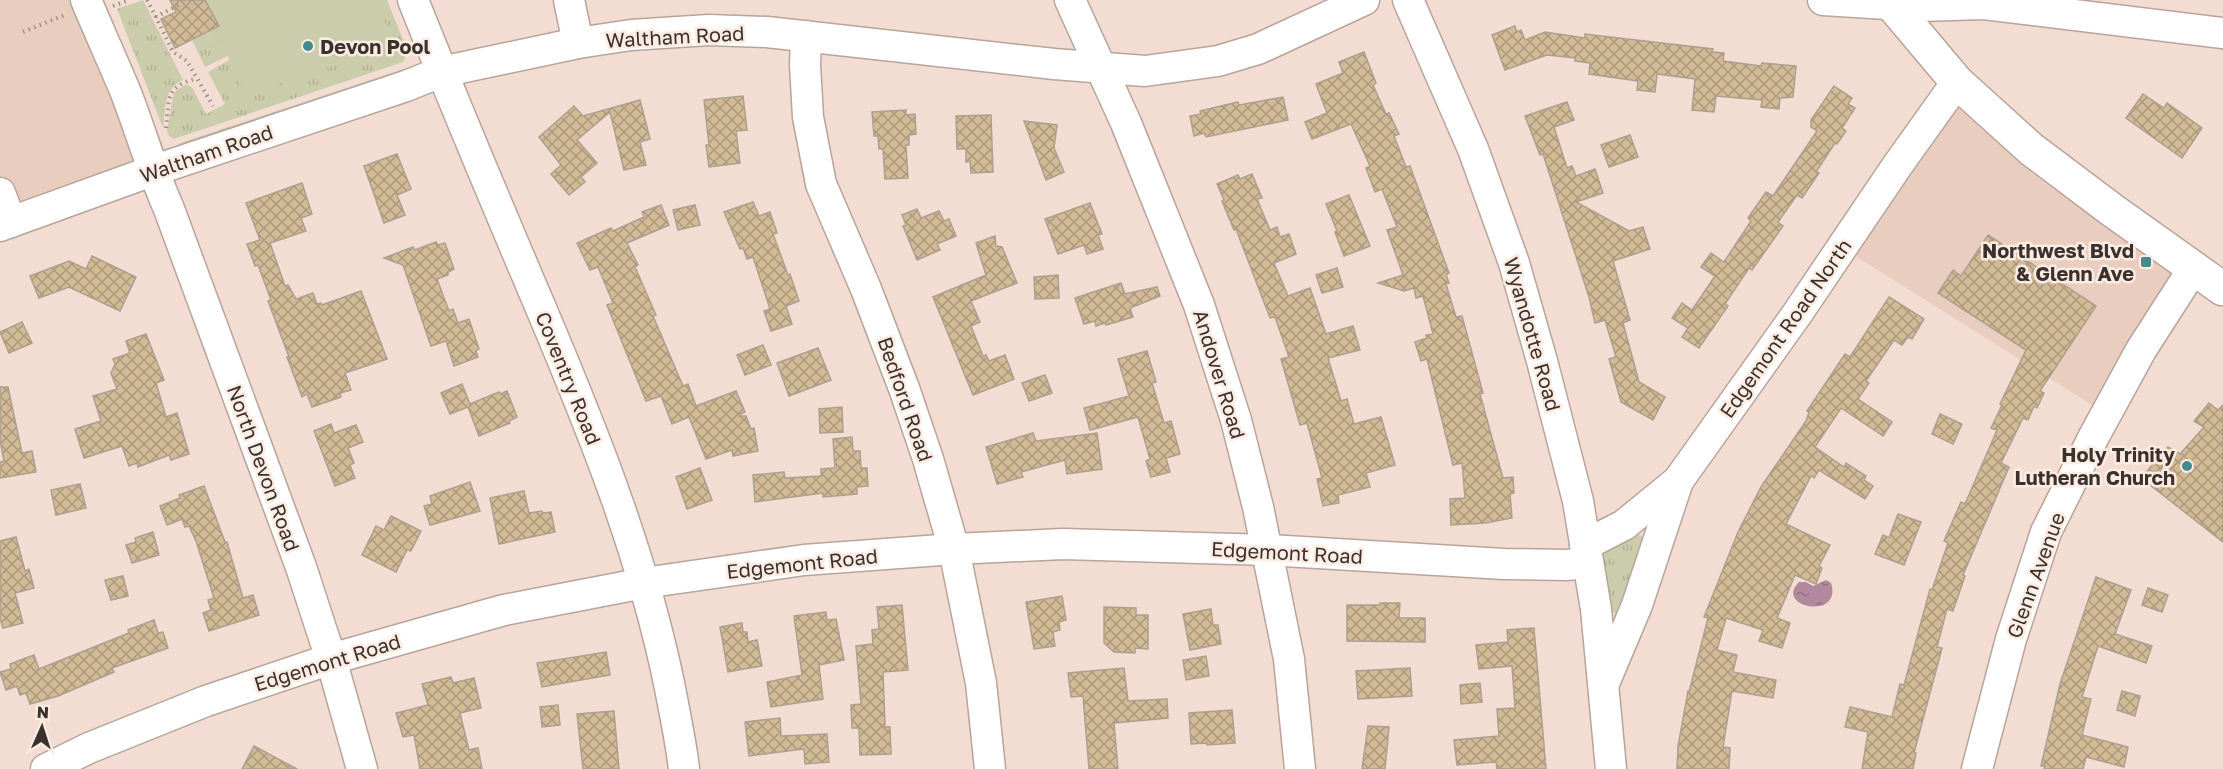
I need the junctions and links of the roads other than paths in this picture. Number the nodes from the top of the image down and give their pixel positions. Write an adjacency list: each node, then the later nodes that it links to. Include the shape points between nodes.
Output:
1 (413, 0): 13 (street, Coventry Road)
2 (569, 0): 11 (street)
3 (1070, 0): 12 (street, Andover Road)
4 (1364, 0): 12 (street, Waltham Road, via 1258,49 1218,61 1145,71)
5 (1408, 0): 23 (street, Wyandotte Road, via 1473,149 1514,263 1578,501)
6 (1822, 0): 7 (street)
7 (1889, 2): 9 (street, via 1928,6 1984,4); 14 (main road)
8 (87, 7): 15 (street, North Devon Road, via 125,91)
9 (2223, 33)
10 (806, 36): 11 (street, Waltham Road, via 709,30); 12 (street, Waltham Road); 21 (street, Bedford Road, via 808,117 820,184 905,391)
11 (578, 42): 13 (street, Waltham Road)
12 (1100, 69): 22 (street, Andover Road, via 1126,123 1201,309 1236,420)
13 (441, 72): 15 (street, Waltham Road); 24 (street, Coventry Road, via 572,380 619,502)
14 (1957, 82): 18 (main road, via 2031,148); 20 (street, Edgemont Road North)
15 (152, 171): 17 (street, Waltham Road); 25 (street, North Devon Road, via 301,567)
16 (0, 193): 17 (street)
17 (5, 224)
18 (2193, 269): 19 (main road); 33 (street, Glenn Avenue, via 2141,350 2046,532 2011,639)
19 (2223, 289)
20 (1678, 481): 23 (street, Edgemont Road North); 26 (street, Wyandotte Road, via 1637,605)
21 (954, 549): 22 (street, Edgemont Road, via 1063,544); 24 (street, Edgemont Road, via 804,560); 30 (street, Bedford Road, via 981,683)
22 (1268, 550): 23 (street, Edgemont Road, via 1566,565); 31 (street, Andover Road, via 1289,659)
23 (1586, 554): 26 (street, Wyandotte Road)
24 (644, 583): 25 (street, Edgemont Road, via 504,610); 29 (street, Coventry Road, via 661,643)
25 (331, 659): 27 (street, Edgemont Road, via 206,701); 28 (street, North Devon Road)
26 (1604, 684): 32 (street, Wyandotte Road)
27 (46, 769)
28 (362, 769)
29 (684, 769)
30 (990, 769)
31 (1300, 769)
32 (1611, 769)
33 (1977, 769)

